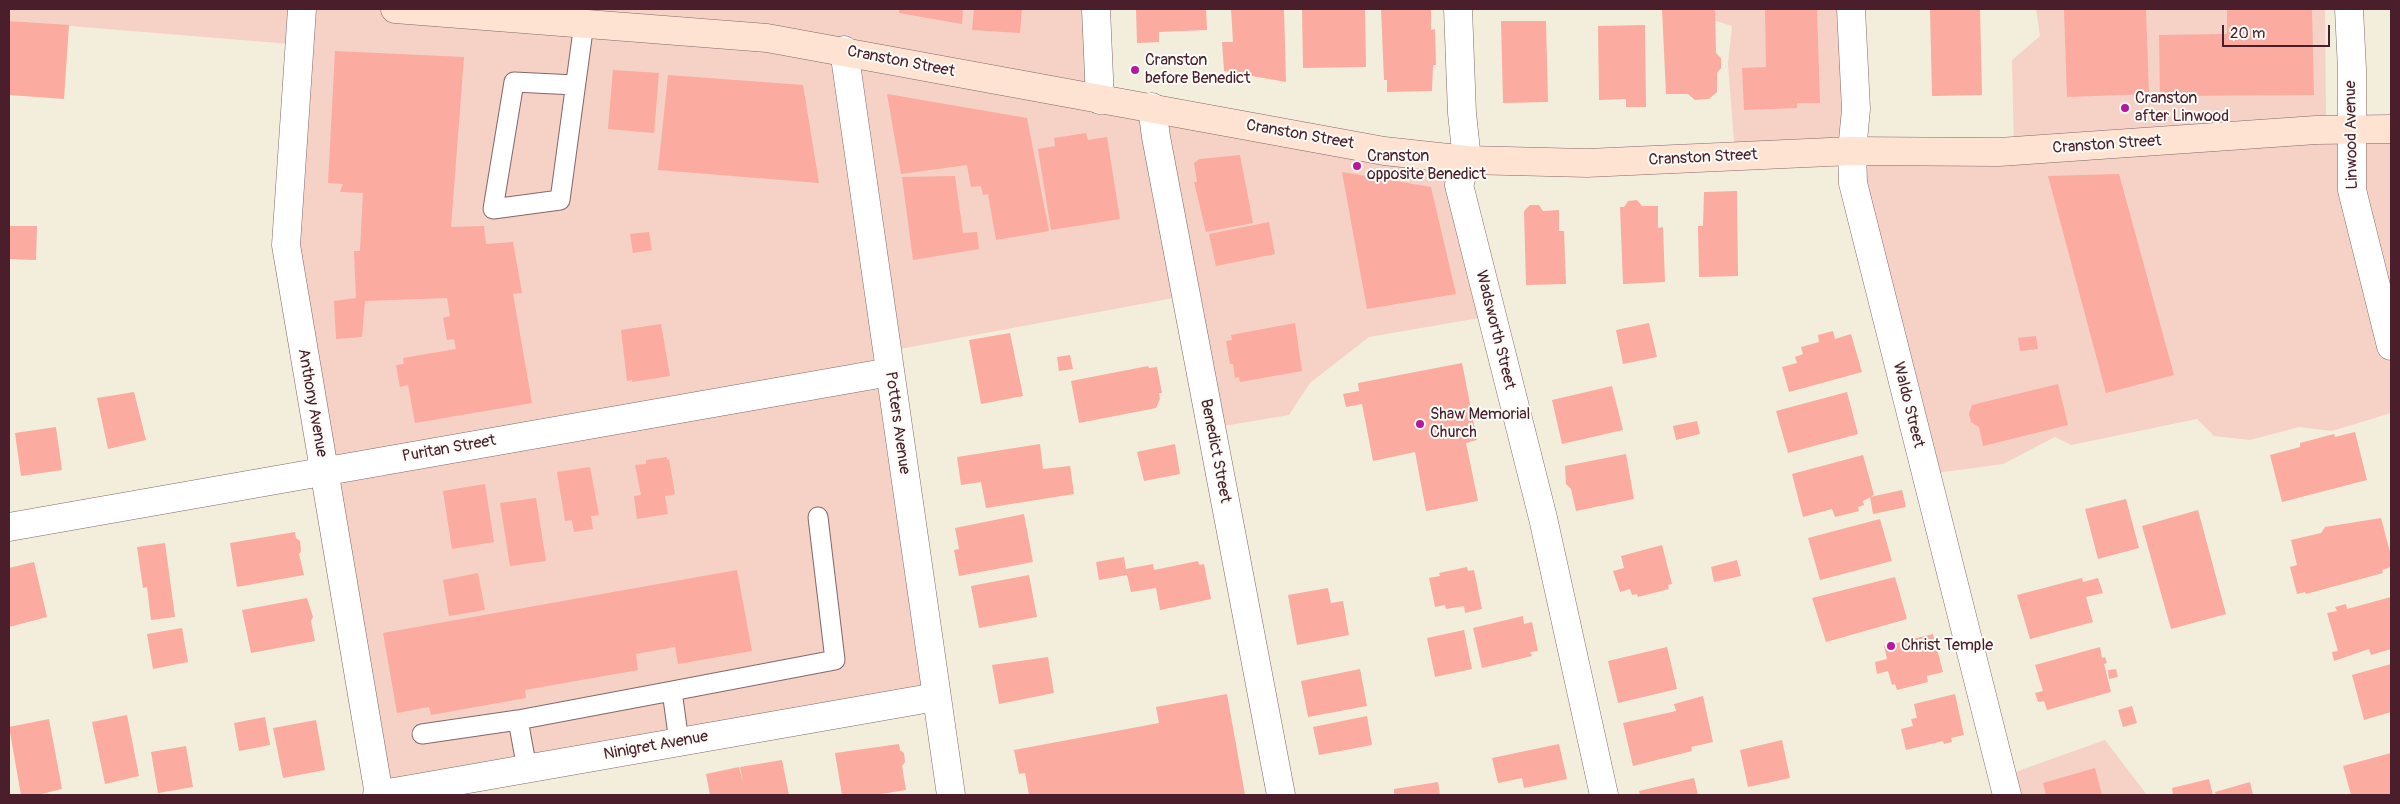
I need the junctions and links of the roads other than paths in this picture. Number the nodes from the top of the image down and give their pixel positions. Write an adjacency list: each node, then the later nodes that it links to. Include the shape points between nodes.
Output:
1 (302, 9): 18 (street, Anthony Avenue, via 286,245)
2 (395, 9): 7 (main road, Cranston Street)
3 (1096, 9): 10 (street)
4 (1458, 9): 15 (street, Wadsworth Street)
5 (1851, 9): 14 (street, Waldo Street, via 1856,109)
6 (2349, 9): 13 (street, Linwood Avenue)
7 (584, 23): 8 (main road, Cranston Street, via 767,38); 9 (lane)
8 (844, 50): 10 (main road, Cranston Street); 17 (street, Potters Avenue)
9 (575, 85): 9 (lane, via 514,82 493,208 560,200)
10 (1100, 100): 11 (main road, Cranston Street)
11 (1152, 107): 15 (main road, Cranston Street, via 1384,151); 29 (street, Benedict Street)
12 (2391, 128): 13 (main road, Cranston Street)
13 (2351, 130): 14 (main road, Cranston Street, via 1999,152); 16 (street, Linwood Avenue, via 2352,190)
14 (1852, 151): 15 (main road, Cranston Street, via 1587,163); 31 (street, Waldo Street, via 1853,183)
15 (1467, 160): 30 (street, Wadsworth Street, via 1459,185 1543,518)
16 (2391, 346)
17 (890, 372): 18 (street, Puritan Street); 22 (street, Potters Avenue)
18 (324, 471): 20 (street, Puritan Street); 27 (street, Anthony Avenue)
19 (818, 517): 21 (lane, via 835,660)
20 (9, 527)
21 (672, 691): 23 (lane); 25 (lane)
22 (936, 697): 25 (street, Ninigret Avenue); 28 (street, Potters Avenue)
23 (518, 720): 24 (lane); 26 (lane)
24 (422, 734)
25 (679, 742): 26 (street, Ninigret Avenue)
26 (527, 769): 27 (street, Ninigret Avenue)
27 (378, 795)
28 (951, 795)
29 (1281, 795)
30 (1604, 795)
31 (2007, 795)

